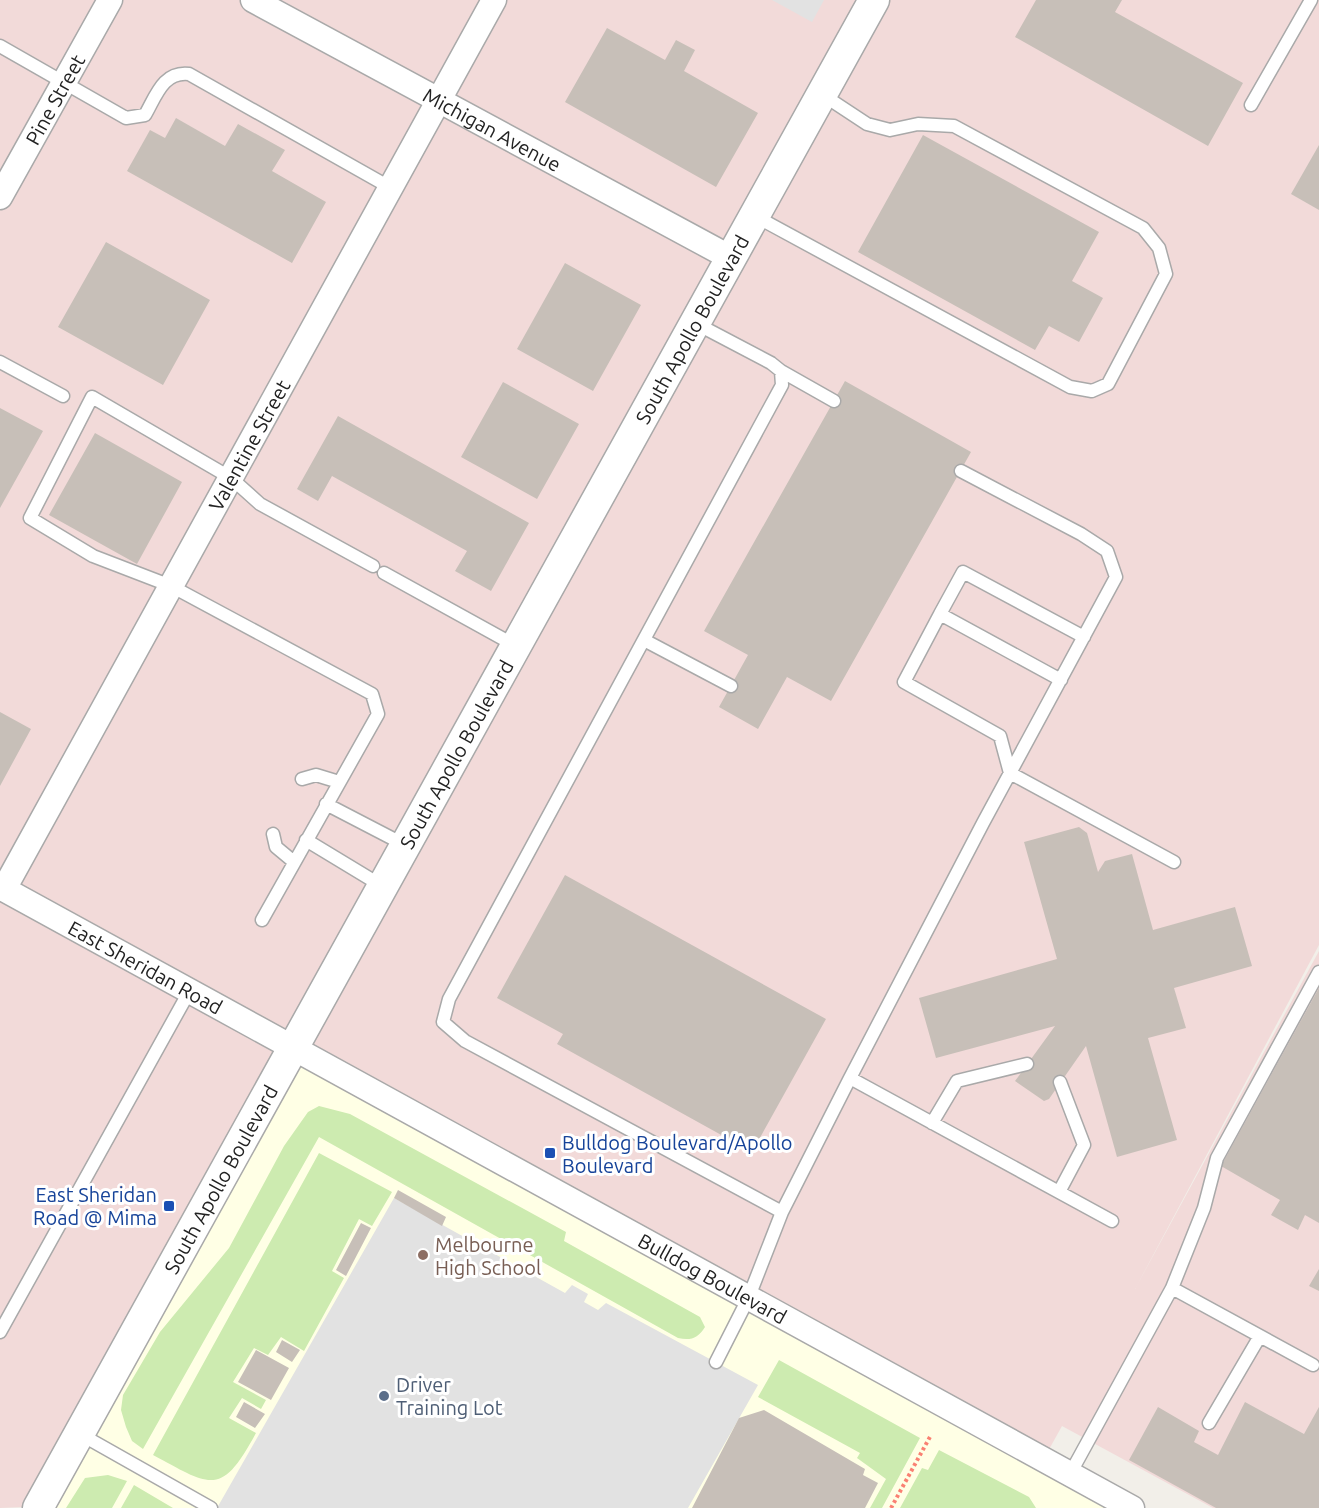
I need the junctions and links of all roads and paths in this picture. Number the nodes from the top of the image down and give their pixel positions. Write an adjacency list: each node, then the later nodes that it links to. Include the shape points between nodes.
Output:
1 (110, 0): 7 (street, Pine Street)
2 (253, 0): 9 (street, Michigan Avenue)
3 (494, 0): 9 (street, Valentine Street)
4 (874, 0): 8 (street, South Apollo Boulevard)
5 (1311, 0): 10 (lane)
6 (0, 46): 7 (lane)
7 (64, 82): 11 (lane, via 126,118 136,118 145,115 165,80 177,73 189,75); 12 (street, Pine Street)
8 (822, 94): 13 (street, South Apollo Boulevard); 13 (lane, via 867,124 890,130 918,124 954,126 1143,228 1159,248 1167,273 1108,384 1092,391 1070,387)
9 (438, 101): 11 (street, Valentine Street); 14 (street, Michigan Avenue)
10 (1251, 105)
11 (391, 188): 21 (street, Valentine Street)
12 (0, 197)
13 (755, 216): 14 (street, South Apollo Boulevard)
14 (731, 258): 15 (street, South Apollo Boulevard)
15 (696, 323): 17 (lane); 28 (street, South Apollo Boulevard)
16 (0, 362): 18 (lane)
17 (781, 371): 19 (lane); 27 (lane, via 782,386)
18 (63, 396)
19 (834, 401)
20 (961, 471): 26 (lane, via 1107,551 1116,577)
21 (231, 478): 22 (lane, via 260,504); 24 (street, Valentine Street); 24 (lane, via 92,397 30,518 93,556)
22 (373, 566)
23 (384, 573): 28 (lane)
24 (171, 586): 33 (lane, via 372,694 378,714); 41 (street, Valentine Street)
25 (940, 614): 26 (lane, via 963,572); 29 (lane); 31 (lane, via 904,682 1000,736)
26 (1084, 637): 29 (lane)
27 (644, 640): 30 (lane); 51 (lane, via 449,999 443,1022 465,1041)
28 (516, 646): 37 (street, South Apollo Boulevard)
29 (1061, 680): 31 (lane)
30 (731, 686)
31 (1010, 772): 39 (lane); 47 (lane)
32 (302, 779): 33 (lane, via 316,775)
33 (339, 782): 34 (lane)
34 (326, 804): 36 (lane); 37 (lane)
35 (273, 834): 38 (lane, via 276,848)
36 (306, 840): 38 (lane); 40 (lane)
37 (406, 846): 40 (street, South Apollo Boulevard)
38 (294, 862): 42 (lane)
39 (1174, 862)
40 (384, 886): 45 (street, South Apollo Boulevard)
41 (2, 888): 44 (street, East Sheridan Road)
42 (262, 920)
43 (1319, 972): 53 (lane, via 1217,1158 1204,1208)
44 (189, 992): 45 (street, East Sheridan Road); 55 (lane)
45 (293, 1049): 54 (street, Bulldog Boulevard); 60 (street, South Apollo Boulevard)
46 (1028, 1064): 49 (lane, via 957,1081)
47 (850, 1078): 49 (lane); 51 (lane)
48 (1060, 1082): 50 (lane, via 1084,1145)
49 (932, 1123): 50 (lane)
50 (1059, 1192): 52 (lane)
51 (782, 1212): 54 (lane)
52 (1112, 1221)
53 (1172, 1288): 56 (lane); 62 (lane)
54 (748, 1299): 57 (lane); 62 (street, Bulldog Boulevard)
55 (0, 1332)
56 (1260, 1336): 58 (lane); 59 (lane)
57 (716, 1362)
58 (1313, 1365)
59 (1209, 1423)
60 (80, 1434): 63 (street, South Apollo Boulevard); 64 (lane)
61 (931, 1435): 65 (path)
62 (1071, 1474): 66 (street, Bulldog Boulevard)
63 (38, 1508)
64 (211, 1508)
65 (891, 1508)
66 (1132, 1508)

